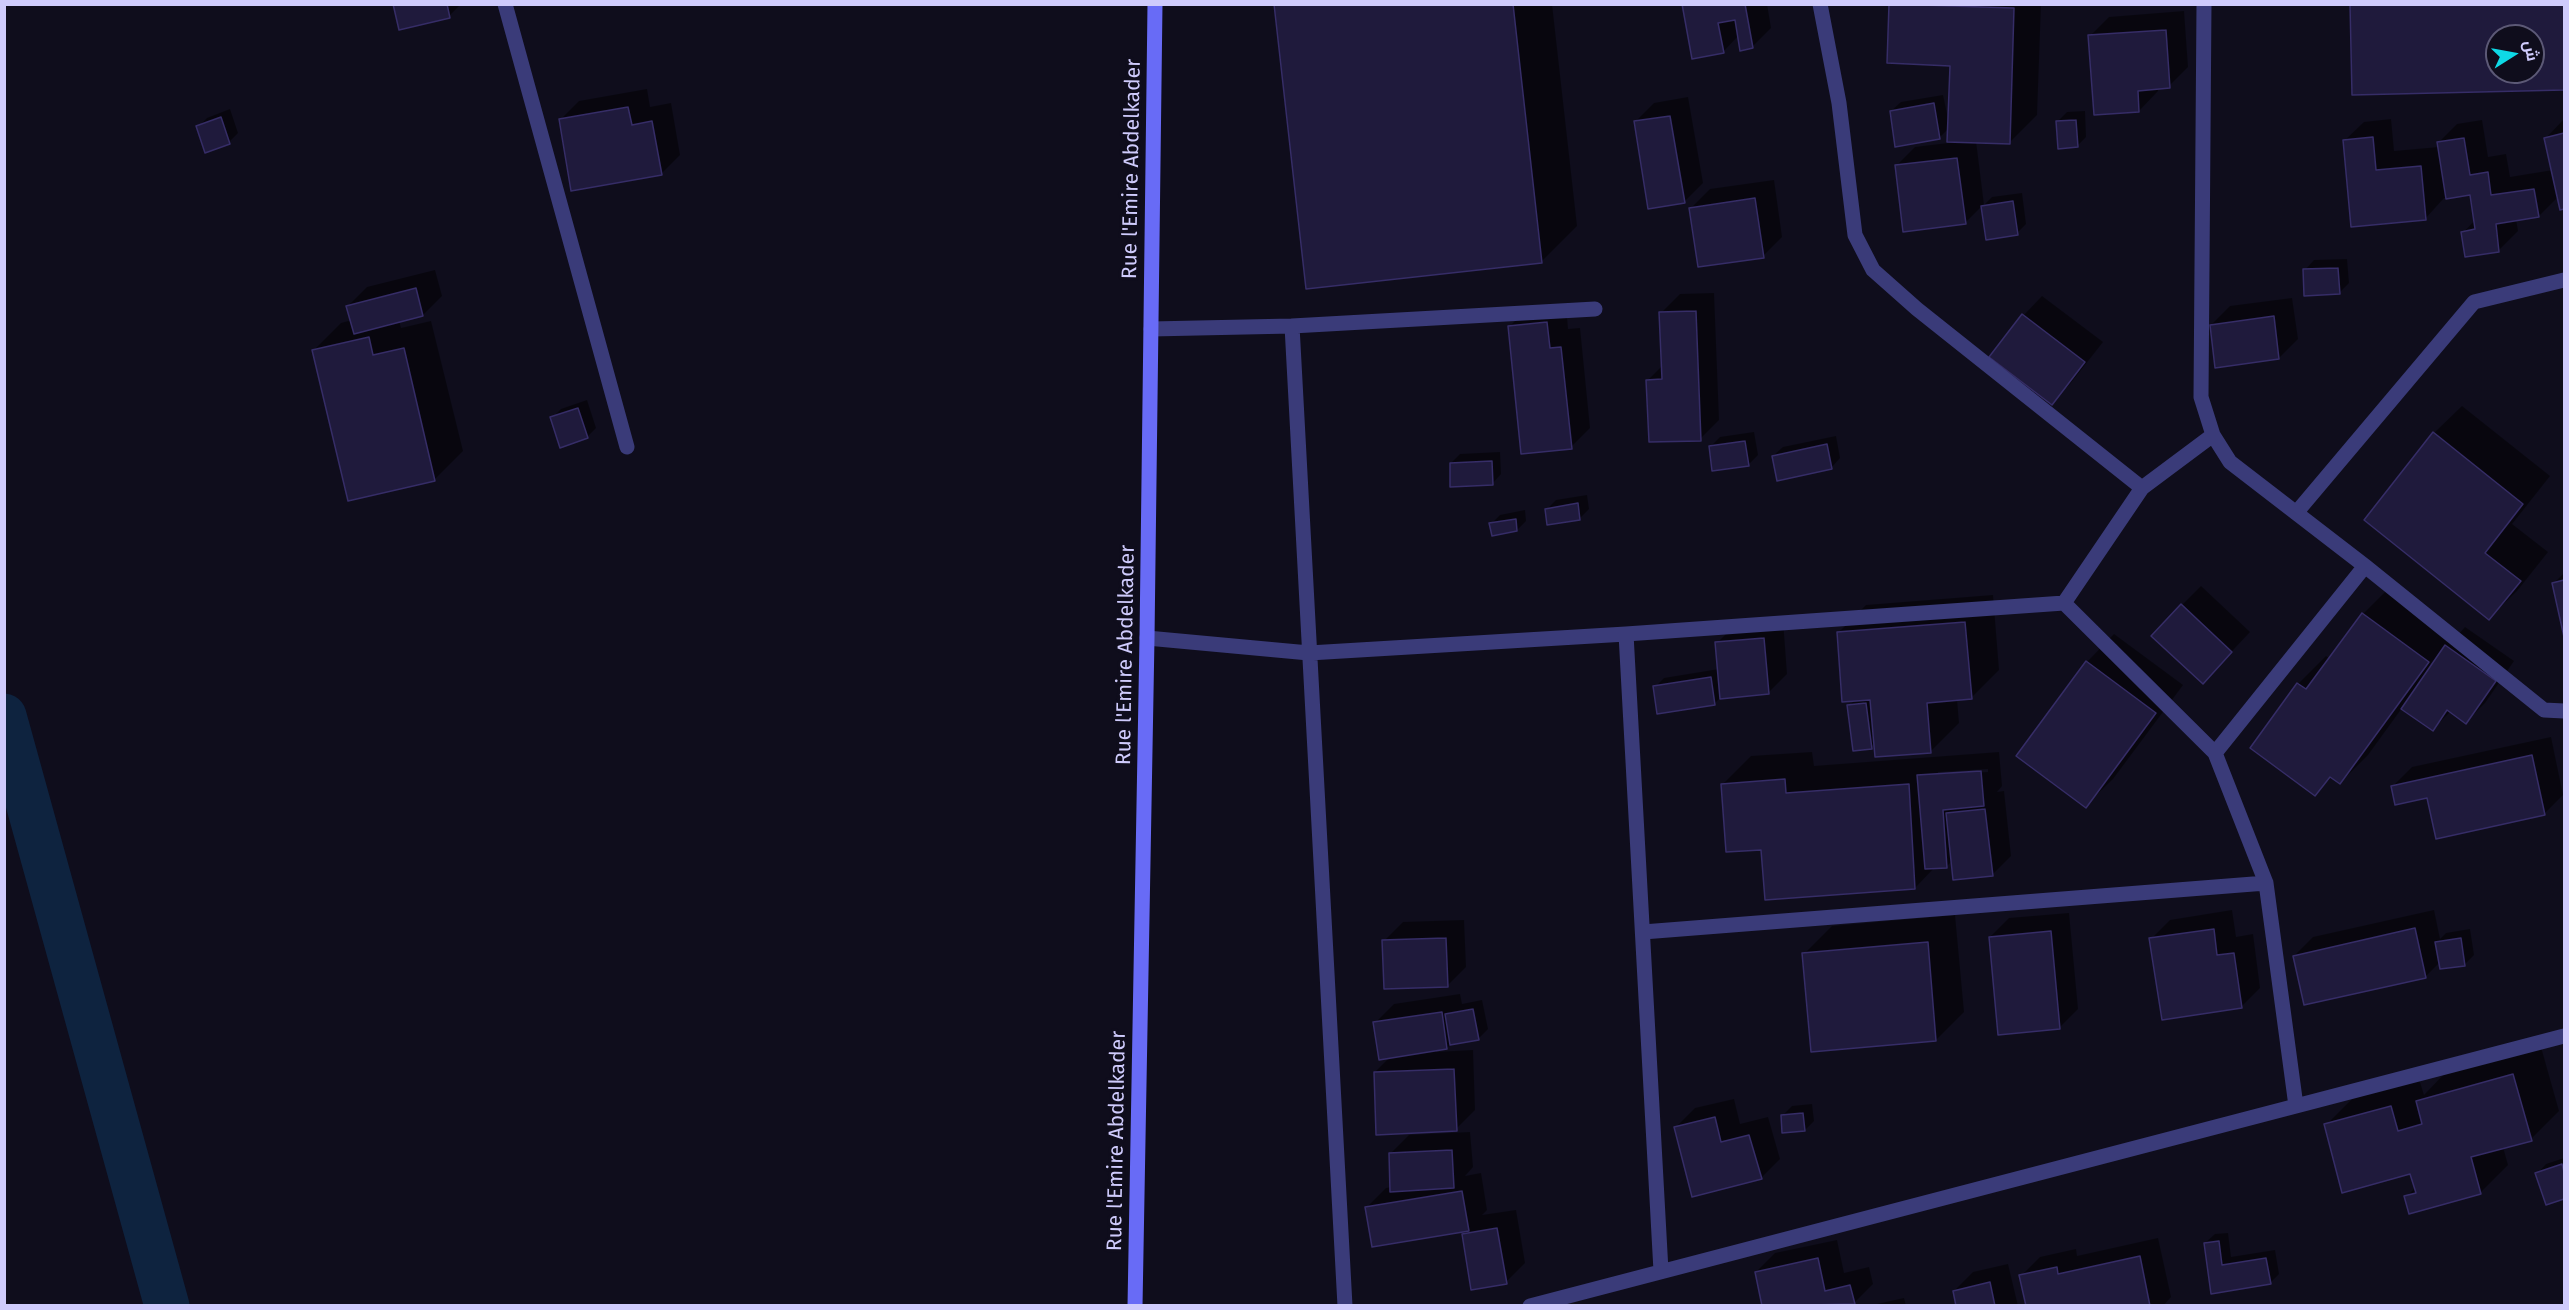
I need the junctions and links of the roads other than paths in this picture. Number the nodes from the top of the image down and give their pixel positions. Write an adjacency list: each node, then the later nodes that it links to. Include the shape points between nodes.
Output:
1 (505, 4): 10 (street)
2 (1155, 4): 8 (main road, Rue l'Emire Abdelkader)
3 (1820, 4): 11 (street, via 1839,103 1855,235 1873,270)
4 (2204, 4): 9 (street, via 2201,397)
5 (2565, 280): 12 (street, via 2474,302)
6 (1595, 309): 7 (street)
7 (1292, 326): 8 (street); 17 (street)
8 (1151, 329): 16 (main road, Rue l'Emire Abdelkader)
9 (2213, 435): 11 (street); 12 (street, via 2230,462)
10 (627, 447)
11 (2142, 488): 14 (street)
12 (2296, 513): 13 (street)
13 (2365, 566): 18 (street, via 2544,710); 19 (street)
14 (2064, 603): 15 (street); 19 (street)
15 (1626, 634): 17 (street); 21 (street)
16 (1147, 638): 17 (street); 25 (main road, Rue l'Emire Abdelkader)
17 (1310, 653): 26 (street)
18 (2565, 711)
19 (2215, 753): 20 (street)
20 (2266, 883): 21 (street); 23 (street)
21 (1643, 932): 24 (street)
22 (2565, 1036): 23 (street)
23 (2296, 1106): 24 (street)
24 (1661, 1271): 27 (street)
25 (1136, 1305)
26 (1345, 1305)
27 (1530, 1305)

